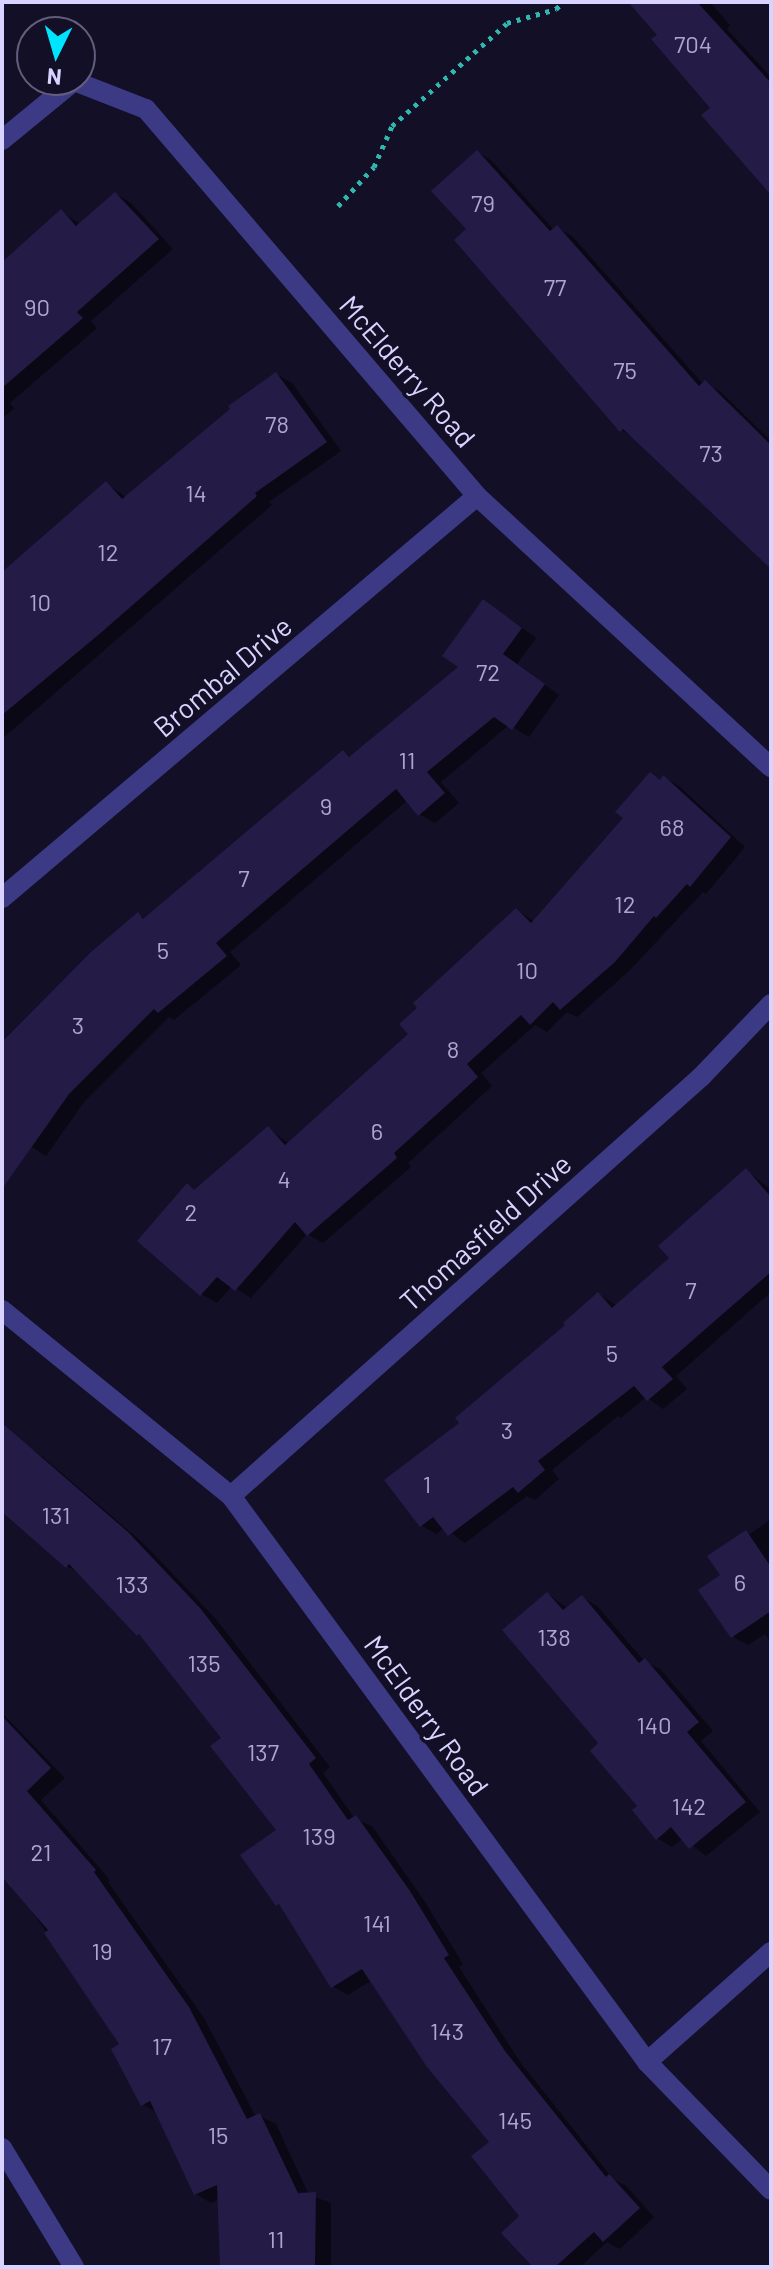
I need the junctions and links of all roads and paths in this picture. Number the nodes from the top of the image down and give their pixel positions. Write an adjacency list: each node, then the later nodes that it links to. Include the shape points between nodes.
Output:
1 (563, 2): 3 (path, via 556,9 507,23 392,126 374,167)
2 (2, 140): 4 (street, McElderry Road, via 74,81 146,109)
3 (338, 206)
4 (477, 496): 5 (street, McElderry Road); 6 (street, Brombal Drive)
5 (771, 767)
6 (2, 898)
7 (771, 1004): 9 (street, Thomasfield Drive, via 701,1077)
8 (2, 1310): 9 (street, McElderry Road)
9 (231, 1496): 11 (street, McElderry Road)
10 (771, 1952): 11 (street)
11 (647, 2062): 13 (street, McElderry Road)
12 (2, 2148): 14 (street)
13 (771, 2190)
14 (74, 2267)

